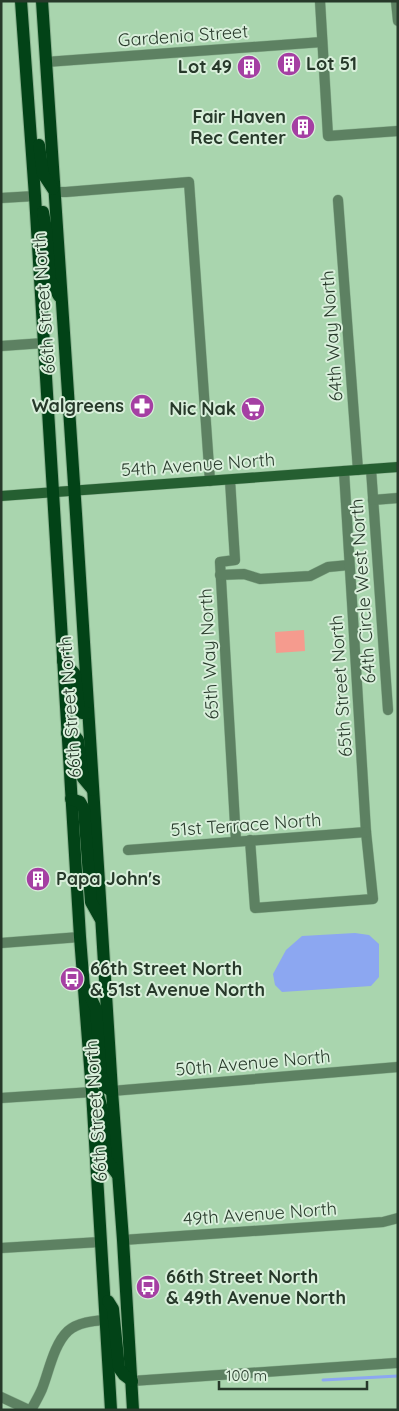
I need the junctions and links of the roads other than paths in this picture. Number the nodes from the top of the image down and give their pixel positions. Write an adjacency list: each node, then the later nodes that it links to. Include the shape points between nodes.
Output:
1 (21, 1): 8 (main road, 66th Street North)
2 (320, 1): 6 (street)
3 (396, 1): 5 (street)
4 (42, 2): 7 (main road, 66th Street North)
5 (398, 21)
6 (322, 42): 7 (street, Gardenia Street); 9 (street, via 328,136)
7 (46, 62): 10 (main road, 66th Street North)
8 (27, 84): 10 (main road, via 32,97 43,174); 11 (main road, 66th Street North)
9 (398, 131)
10 (54, 192): 14 (main road, 66th Street North); 22 (street, via 189,182)
11 (35, 196): 12 (street); 14 (main road, via 42,205 50,280); 15 (main road, 66th Street North)
12 (1, 198)
13 (338, 200): 18 (street, 64th Way North)
14 (62, 299): 23 (main road, 66th Street North)
15 (44, 343): 16 (street); 24 (main road, 66th Street North)
16 (1, 346)
17 (398, 468): 19 (main road, 54th Avenue North)
18 (358, 470): 19 (main road, 54th Avenue North); 20 (main road, 54th Avenue North)
19 (371, 470): 27 (street, 64th Circle West North)
20 (344, 471): 21 (main road, 54th Avenue North); 28 (street, 65th Street North)
21 (230, 480): 22 (main road, 54th Avenue North); 29 (street, 65th Way North, via 235,560 220,562)
22 (210, 481): 23 (main road, 54th Avenue North)
23 (75, 491): 24 (main road, 54th Avenue North); 32 (main road, 66th Street North)
24 (52, 492): 25 (main road, 54th Avenue North); 30 (main road, 66th Street North)
25 (1, 496)
26 (398, 498): 27 (street)
27 (373, 500): 31 (street, 64th Circle West North)
28 (349, 565): 29 (street, via 328,567 310,576 260,579 244,574); 36 (street, 65th Street North)
29 (220, 575): 38 (street, 65th Way North)
30 (63, 661): 32 (main road, via 75,674 79,710); 33 (main road, 66th Street North)
31 (388, 710)
32 (88, 713): 34 (main road, 66th Street North)
33 (67, 733): 34 (main road, via 78,740 83,778); 35 (main road, 66th Street North)
34 (93, 790): 40 (main road, 66th Street North)
35 (71, 800): 40 (main road, via 80,802 84,809 91,902); 41 (main road, 66th Street North)
36 (366, 832): 37 (street, 51st Terrace North); 37 (street, 65th Street North, via 373,899 255,908)
37 (250, 840): 38 (street, 51st Terrace North)
38 (236, 841): 39 (street, 51st Terrace North)
39 (128, 850)
40 (101, 920): 45 (main road, 66th Street North)
41 (80, 937): 42 (street); 43 (main road, 66th Street North)
42 (1, 943)
43 (83, 981): 45 (main road, via 96,1009 101,1075 105,1087); 46 (main road, 66th Street North)
44 (398, 1067): 45 (street, 50th Avenue North)
45 (112, 1091): 48 (main road, 66th Street North)
46 (92, 1092): 47 (street); 48 (main road, via 98,1095 102,1109 106,1158); 51 (main road, 66th Street North)
47 (1, 1098)
48 (118, 1177): 50 (main road, 66th Street North)
49 (398, 1218): 50 (street, 49th Avenue North, via 383,1222)
50 (123, 1240): 56 (main road, 66th Street North)
51 (100, 1242): 52 (street); 53 (main road, 66th Street North)
52 (1, 1248)
53 (104, 1295): 54 (main road, 66th Street North); 56 (main road, via 113,1309 119,1368)
54 (106, 1320): 58 (street, via 80,1324 68,1331); 59 (main road, 66th Street North)
55 (396, 1363): 56 (street)
56 (132, 1381): 60 (main road, 66th Street North)
57 (1, 1397): 58 (street)
58 (30, 1410)
59 (111, 1410)
60 (133, 1410)

